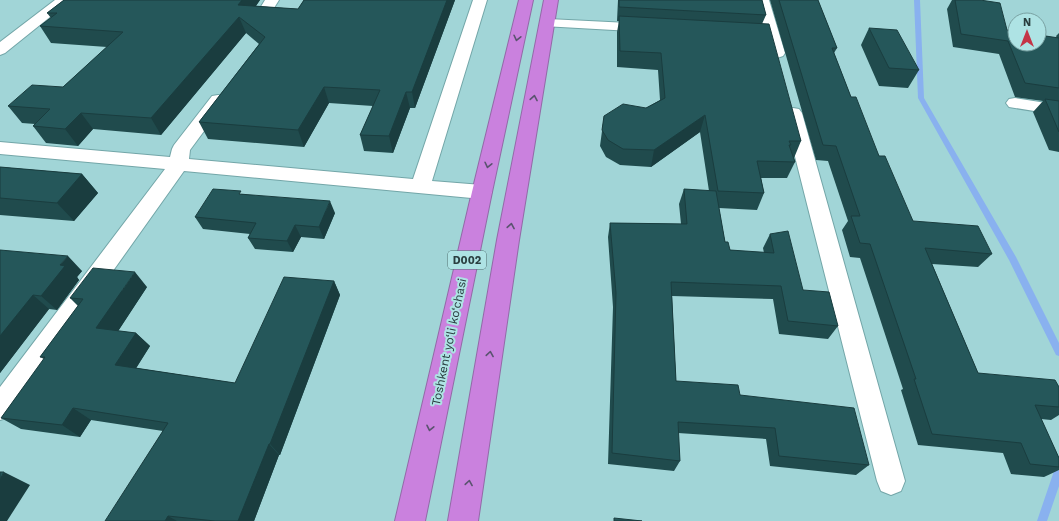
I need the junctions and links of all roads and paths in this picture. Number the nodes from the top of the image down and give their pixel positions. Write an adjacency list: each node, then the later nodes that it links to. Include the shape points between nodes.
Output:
1 (64, 0): 10 (street)
2 (272, 0): 7 (street)
3 (480, 0): 18 (street)
4 (526, 0): 19 (highway, Toshkent yo‘li ko‘chasi / D002, one-way to 19)
5 (551, 0): 8 (highway, D002)
6 (762, 0): 11 (street, via 764,34)
7 (264, 13)
8 (548, 23): 9 (street); 23 (highway, D002, one-way to 8, via 508,240)
9 (664, 29)
10 (0, 50)
11 (782, 73)
12 (228, 87): 17 (street, via 181,149)
13 (788, 96): 21 (street)
14 (1015, 103): 15 (street)
15 (1059, 110)
16 (0, 148): 17 (street)
17 (179, 164): 18 (street); 20 (street)
18 (420, 186): 19 (street)
19 (482, 192): 22 (highway, Toshkent yo‘li ko‘chasi / D002, one-way to 22)
20 (0, 408)
21 (891, 481)
22 (410, 521)
23 (462, 521)

